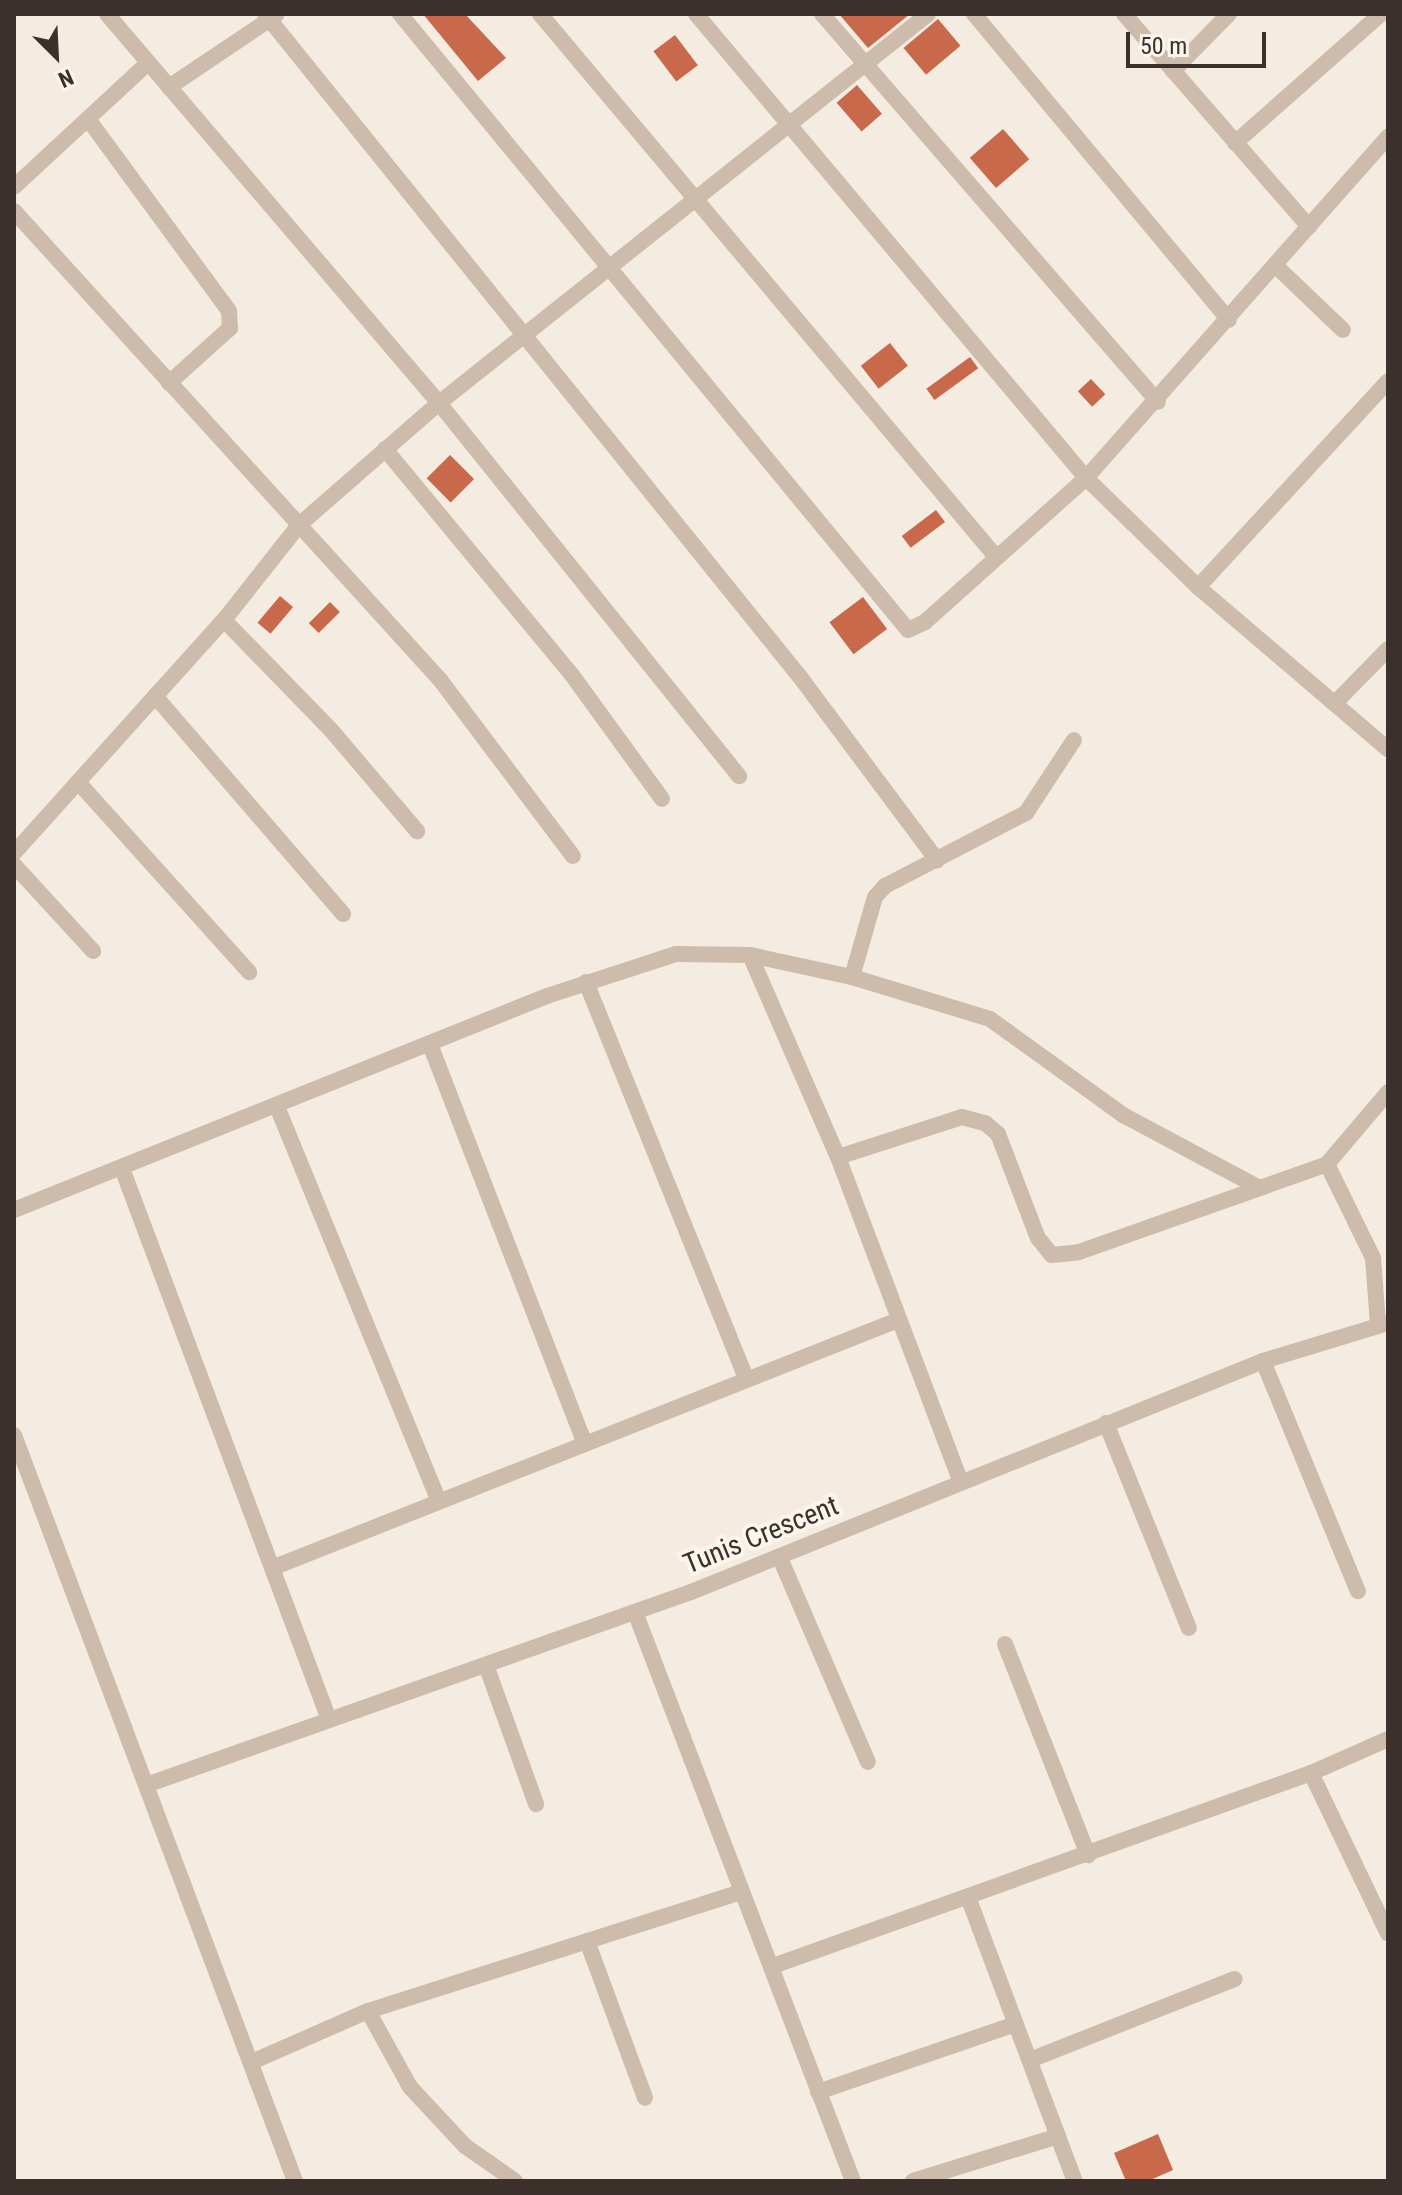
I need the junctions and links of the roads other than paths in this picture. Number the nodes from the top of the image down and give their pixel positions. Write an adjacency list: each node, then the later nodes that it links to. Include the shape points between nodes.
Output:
1 (107, 14): 12 (street)
2 (400, 14): 25 (street)
3 (540, 14): 21 (street)
4 (696, 14): 17 (street)
5 (822, 14): 13 (street)
6 (928, 14): 13 (street)
7 (974, 14): 26 (street)
8 (1124, 14): 14 (street)
9 (1229, 14): 14 (street)
10 (1381, 14): 19 (street)
11 (271, 16): 15 (street); 28 (street)
12 (148, 63): 15 (street); 16 (street)
13 (866, 65): 17 (street); 31 (street)
14 (1173, 71): 19 (street)
15 (169, 87): 32 (street)
16 (88, 119): 20 (street); 30 (street, via 229,311 230,328)
17 (789, 124): 21 (street); 34 (street)
18 (1388, 137): 23 (street)
19 (1235, 143): 23 (street)
20 (14, 187)
21 (697, 199): 25 (street); 36 (street)
22 (14, 211): 30 (street)
23 (1309, 227): 24 (street)
24 (1277, 267): 26 (street); 27 (street)
25 (610, 271): 28 (street); 36 (street, via 903,627 925,622)
26 (1229, 320): 31 (street)
27 (1343, 330)
28 (523, 338): 32 (street); 50 (street, via 800,677)
29 (1388, 381): 37 (street)
30 (169, 383): 35 (street)
31 (1158, 402): 34 (street)
32 (439, 403): 33 (street); 44 (street)
33 (385, 449): 35 (street); 46 (street, via 572,675)
34 (1086, 478): 36 (street); 37 (street)
35 (299, 525): 38 (street); 49 (street, via 441,681)
36 (997, 558)
37 (1198, 587): 41 (street)
38 (224, 620): 40 (street); 47 (street, via 331,730)
39 (1388, 649): 41 (street)
40 (155, 696): 45 (street); 52 (street)
41 (1336, 702): 43 (street)
42 (1074, 740): 50 (street, via 1026,813)
43 (1388, 749)
44 (739, 776)
45 (78, 782): 48 (street); 55 (street)
46 (662, 799)
47 (417, 831)
48 (14, 853)
49 (573, 856)
50 (937, 860): 56 (street, via 885,886 875,897)
51 (14, 865): 53 (street)
52 (343, 914)
53 (93, 951)
54 (750, 955): 56 (street); 57 (street, via 676,954); 61 (street)
55 (249, 972)
56 (852, 977): 64 (street, via 990,1019 1123,1115)
57 (586, 982): 58 (street); 71 (street)
58 (431, 1047): 60 (street); 74 (street)
59 (1388, 1092): 62 (street)
60 (278, 1109): 63 (street); 76 (street)
61 (838, 1157): 64 (street, via 962,1117 985,1123 998,1134 1038,1238 1052,1255 1079,1252); 68 (street)
62 (1327, 1164): 64 (street); 67 (street)
63 (123, 1171): 65 (street); 78 (street)
64 (1260, 1188)
65 (14, 1210)
66 (1388, 1246): 67 (street)
67 (1373, 1258): 69 (street)
68 (898, 1320): 71 (street); 75 (street)
69 (1383, 1324): 70 (street, Tunis Crescent)
70 (1263, 1361): 72 (street, Tunis Crescent); 79 (street)
71 (746, 1378): 74 (street)
72 (1106, 1423): 75 (street, Tunis Crescent); 81 (street)
73 (15, 1441): 88 (street)
74 (584, 1442): 76 (street)
75 (961, 1482): 77 (street, Tunis Crescent)
76 (439, 1501): 78 (street)
77 (780, 1558): 80 (street, Tunis Crescent); 86 (street)
78 (272, 1568): 84 (street)
79 (1358, 1591)
80 (635, 1612): 83 (street, Tunis Crescent); 91 (street)
81 (1189, 1628)
82 (1005, 1644): 90 (street)
83 (486, 1665): 84 (street, Tunis Crescent); 89 (street)
84 (328, 1717): 88 (street, Tunis Crescent)
85 (1388, 1739): 87 (street)
86 (868, 1762)
87 (1311, 1773): 90 (street); 93 (street)
88 (149, 1784): 100 (street)
89 (536, 1804)
90 (1088, 1855): 92 (street)
91 (742, 1892): 94 (street); 95 (street)
92 (968, 1897): 95 (street); 98 (street)
93 (1387, 1928)
94 (587, 1941): 97 (street); 102 (street)
95 (773, 1966): 101 (street)
96 (1235, 1979): 99 (street)
97 (368, 2011): 100 (street); 105 (street, via 410,2087 465,2146)
98 (1016, 2024): 99 (street); 101 (street)
99 (1030, 2060): 103 (street)
100 (254, 2061): 104 (street)
101 (818, 2092): 106 (street)
102 (645, 2098)
103 (1058, 2136): 107 (street); 108 (street)
104 (295, 2181)
105 (515, 2181)
106 (853, 2181)
107 (913, 2181)
108 (1075, 2181)

